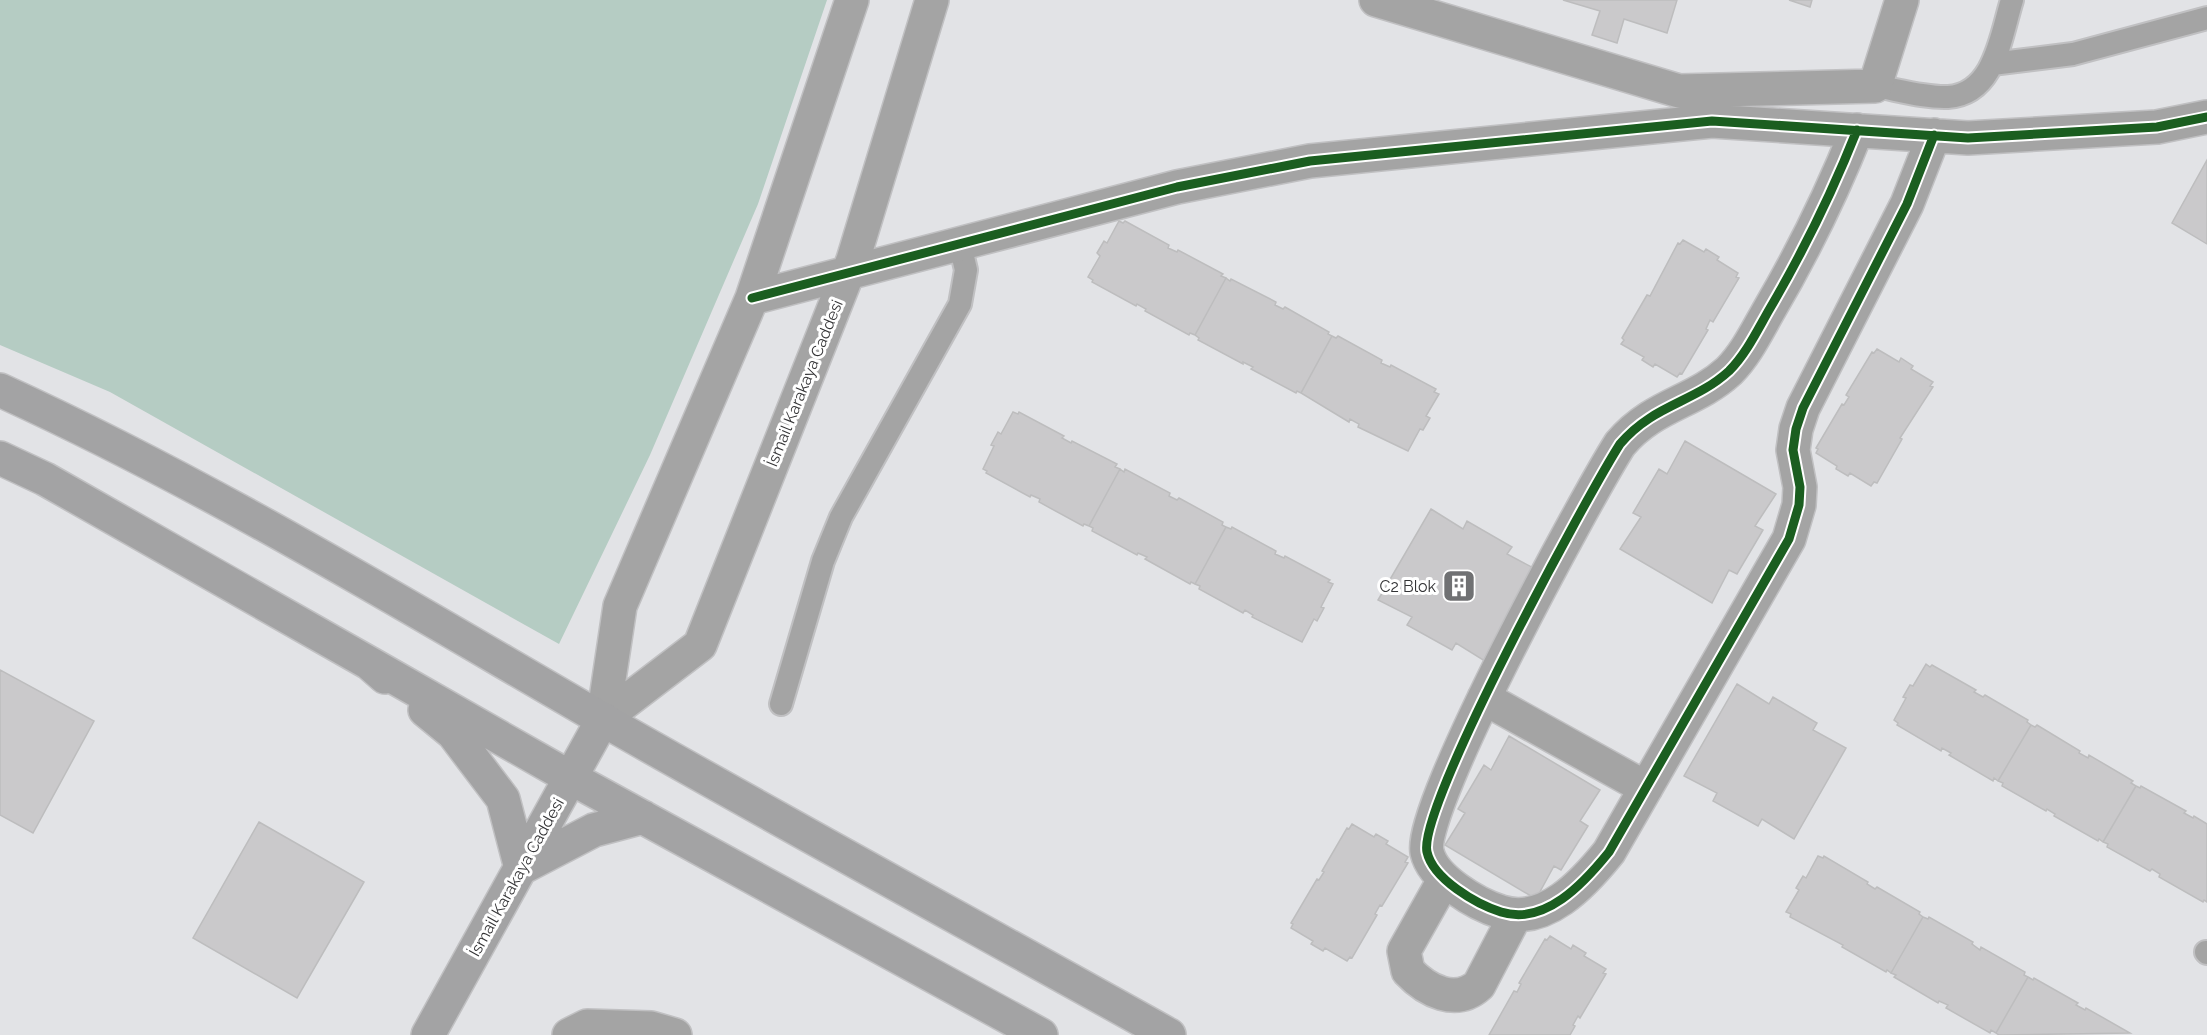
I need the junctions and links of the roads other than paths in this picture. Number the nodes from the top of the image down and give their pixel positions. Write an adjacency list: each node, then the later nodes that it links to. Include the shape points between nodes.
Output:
1 (852, 0): 14 (street, İsmail Karakaya Caddesi)
2 (932, 0): 13 (street, İsmail Karakaya Caddesi)
3 (1376, 0): 8 (street, via 1679,91)
4 (1902, 0): 8 (street)
5 (2012, 0): 7 (lane)
6 (2207, 18): 7 (lane, via 2073,54)
7 (1992, 64): 8 (lane, via 1978,85 1957,95 1946,97)
8 (1875, 86)
9 (2207, 117): 11 (street, via 2157,127 1968,138)
10 (1857, 130): 11 (street); 12 (street, via 1712,121 1310,161 1177,187); 18 (street, via 1794,268 1742,357 1715,382 1653,414 1620,444)
11 (1934, 135): 22 (street, via 1907,204 1803,408 1793,450 1799,505 1789,539)
12 (960, 244): 13 (street); 19 (lane, via 966,270 960,304 841,517 823,561)
13 (847, 273): 14 (street); 20 (street, İsmail Karakaya Caddesi, via 700,645)
14 (752, 298): 20 (street, İsmail Karakaya Caddesi, via 620,606)
15 (0, 390): 20 (street, via 83,428 269,526)
16 (0, 458): 17 (street, via 45,478)
17 (369, 663): 21 (street); 24 (street, via 453,733 503,799)
18 (1484, 698): 22 (street); 25 (street, via 1442,790 1426,837 1430,861)
19 (781, 704)
20 (603, 719): 21 (street, İsmail Karakaya Caddesi); 31 (street)
21 (571, 778): 23 (street); 24 (street, İsmail Karakaya Caddesi)
22 (1646, 788): 26 (street, via 1609,852 1593,871 1551,906)
23 (643, 817): 24 (street, via 594,830); 30 (street)
24 (521, 868): 27 (street, İsmail Karakaya Caddesi)
25 (1444, 880): 26 (street, via 1498,911); 26 (street, via 1404,951 1408,971 1432,989 1450,997 1472,992)
26 (1515, 916)
27 (428, 1035)
28 (569, 1035): 29 (street, via 587,1026 651,1028)
29 (675, 1035)
30 (1041, 1035)
31 (1169, 1035)

